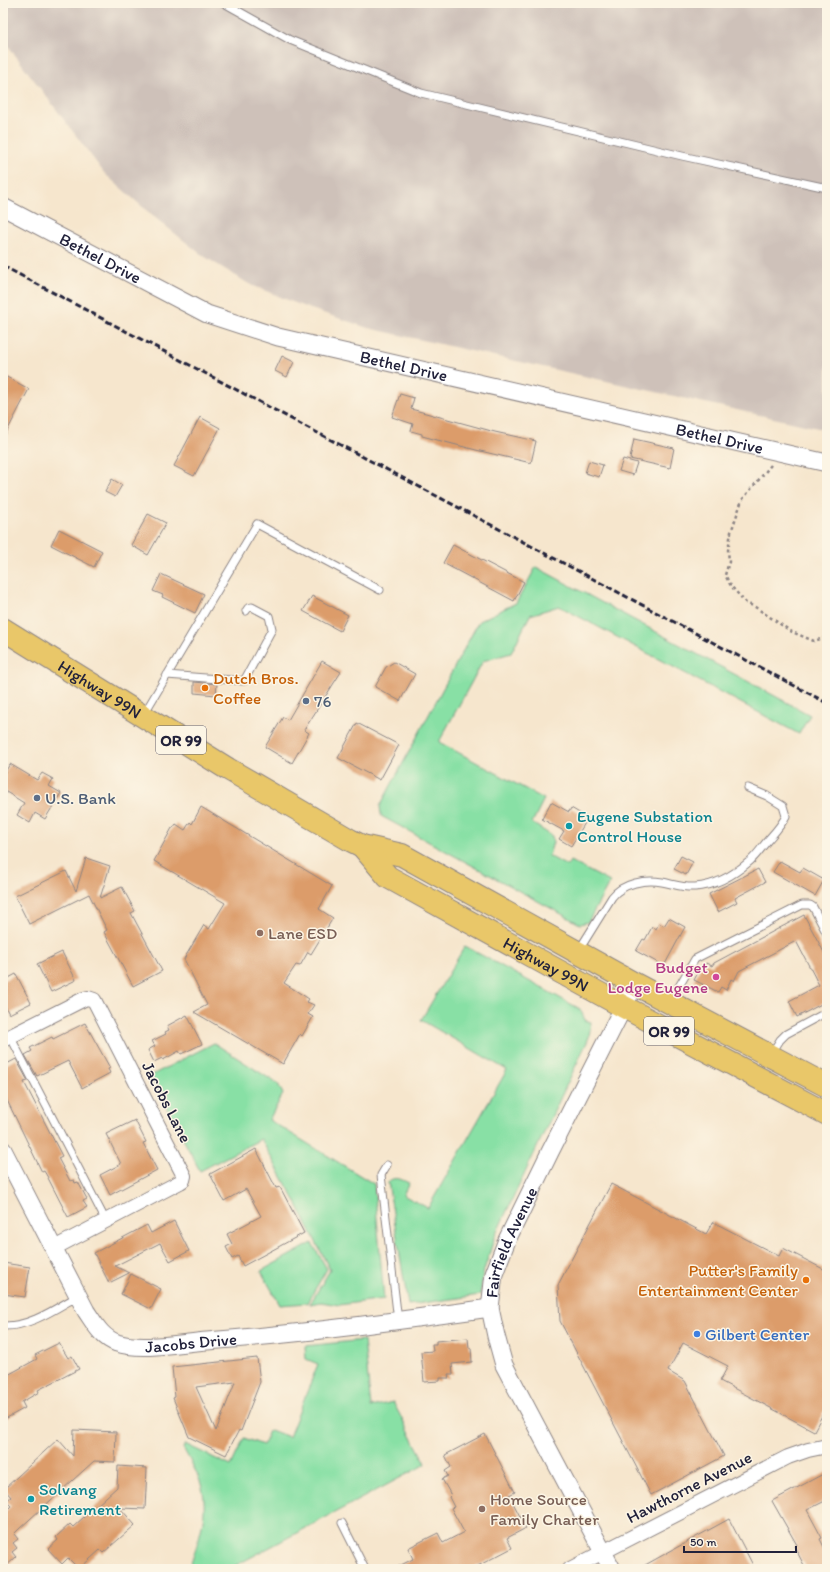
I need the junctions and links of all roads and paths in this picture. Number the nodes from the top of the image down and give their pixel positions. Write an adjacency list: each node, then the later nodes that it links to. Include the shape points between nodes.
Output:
1 (224, 3): 2 (lane, via 290,40 421,93)
2 (827, 188)
3 (3, 207): 4 (street, Bethel Drive, via 207,314 278,337)
4 (781, 452): 5 (street, Bethel Drive); 9 (path, via 742,500 732,532 725,575 746,603 792,632 814,641)
5 (827, 463)
6 (380, 590): 10 (lane, via 257,524)
7 (246, 611): 10 (lane, via 252,607 269,616 272,629 244,681)
8 (3, 629): 11 (main road, Highway 99N / OR 99)
9 (827, 637)
10 (167, 675): 11 (lane)
11 (142, 717): 13 (main road, Highway 99N / OR 99, via 283,802)
12 (748, 788): 15 (lane, via 783,806 786,816 781,826 750,861 720,881 697,887 688,888 650,880 622,888 612,897)
13 (362, 846): 15 (main road, Highway 99N / OR 99, via 402,855); 18 (main road, Highway 99N / OR 99, via 388,877)
14 (827, 934): 17 (lane, via 813,907 802,905 695,959)
15 (577, 952): 16 (main road, Highway 99N / OR 99)
16 (635, 984): 17 (main road, Highway 99N / OR 99); 18 (street, Fairfield Avenue)
17 (670, 1003): 21 (main road, Highway 99N / OR 99)
18 (624, 1007): 23 (main road, Highway 99N / OR 99); 29 (street, Fairfield Avenue, via 507,1240 494,1274)
19 (827, 1012): 21 (lane, via 786,1034)
20 (7, 1038): 26 (lane); 26 (street, Jacobs Lane, via 88,998 94,1000 184,1176 180,1182)
21 (770, 1057): 22 (main road, Highway 99N / OR 99)
22 (827, 1086)
23 (827, 1114)
24 (3, 1150): 27 (street, Jacobs Drive)
25 (387, 1165): 30 (lane, via 381,1175)
26 (106, 1221): 27 (street, Jacobs Lane)
27 (54, 1248): 28 (street, Jacobs Drive)
28 (79, 1296): 30 (street, Jacobs Drive, via 98,1330 106,1338 117,1343 143,1346 283,1336); 31 (lane, via 28,1322)
29 (490, 1308): 30 (street, Jacobs Drive); 34 (street, Fairfield Avenue, via 504,1364)
30 (398, 1321)
31 (3, 1326)
32 (827, 1446): 34 (street, Hawthorne Avenue, via 788,1456)
33 (342, 1524): 35 (lane)
34 (603, 1552): 36 (street, Hawthorne Avenue); 37 (street, Fairfield Avenue)
35 (365, 1569)
36 (570, 1569)
37 (612, 1569)

